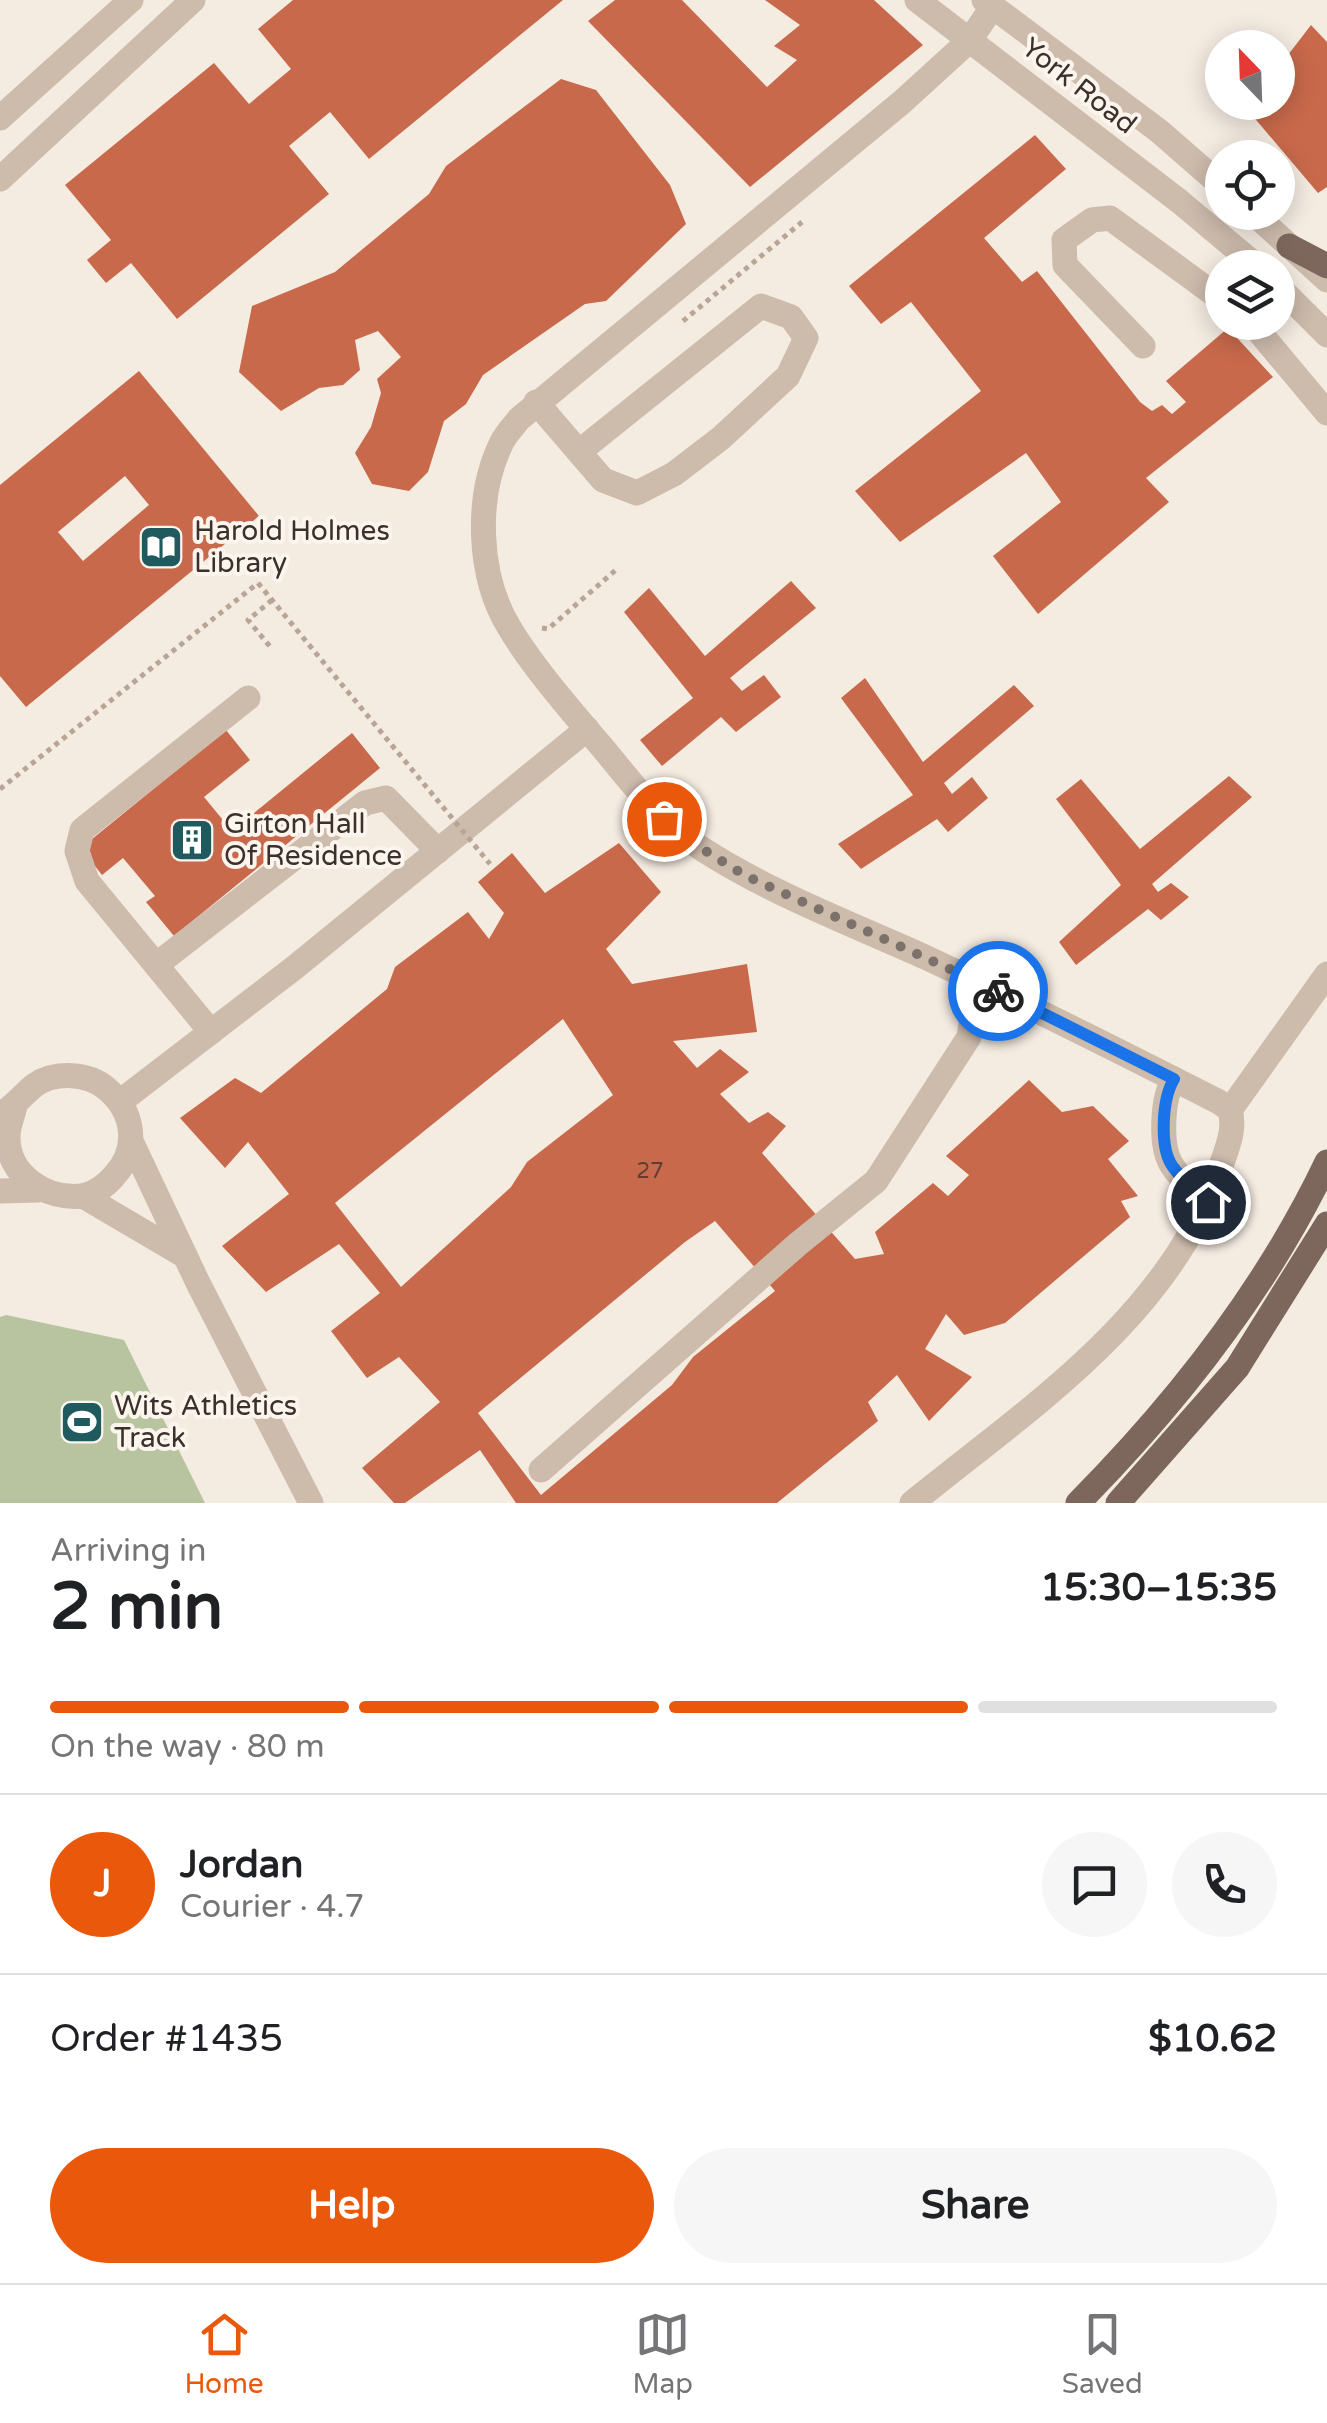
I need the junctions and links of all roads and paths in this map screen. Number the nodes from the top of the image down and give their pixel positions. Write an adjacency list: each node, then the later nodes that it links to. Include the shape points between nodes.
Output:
1 (131, 0): 6 (street)
2 (193, 0): 8 (street)
3 (917, 0): 5 (street, York Road)
4 (988, 3): 5 (street); 7 (street, York Road)
5 (970, 40): 10 (street, York Road); 21 (street)
6 (0, 118)
7 (1184, 152): 9 (street, York Road); 10 (street)
8 (5, 164)
9 (1205, 171)
10 (1156, 184): 13 (street, York Road)
11 (1272, 230): 12 (street)
12 (1289, 246): 14 (main road); 15 (street)
13 (1237, 250)
14 (1327, 266)
15 (1327, 280)
16 (1205, 288): 20 (street, via 1110,218 1092,220 1064,240 1065,265)
17 (1295, 303): 18 (street)
18 (1327, 335)
19 (1266, 340): 22 (street)
20 (1143, 346)
21 (536, 402): 23 (street); 27 (street, via 501,442 489,480 487,566 509,627)
22 (1327, 413)
23 (580, 450): 23 (street, via 603,480 637,493 674,474 788,376 806,338 791,317 761,306)
24 (272, 600): 25 (path, via 248,620); 28 (path, bridge, via 258,582); 30 (path, bridge)
25 (272, 649)
26 (248, 698): 31 (street, via 82,830 77,852 87,881)
27 (587, 730): 29 (street); 33 (street, via 664,819 699,847 746,876)
28 (0, 788)
29 (438, 851): 31 (street, via 386,798 364,803); 34 (street)
30 (490, 864)
31 (156, 965): 34 (street)
32 (1327, 974): 38 (street)
33 (978, 982): 35 (street); 47 (street, via 969,1037 876,1180)
34 (212, 1032): 36 (street)
35 (1174, 1079): 38 (street); 44 (street, via 1163,1127 1170,1165)
36 (121, 1101): 37 (street, via 98,1080 67,1074 37,1084); 39 (street)
37 (8, 1110): 41 (street, via 16,1167)
38 (1230, 1110): 44 (street, via 1232,1134)
39 (131, 1141): 43 (street, via 124,1166); 46 (street)
40 (1327, 1162): 50 (main road, via 1233,1321)
41 (38, 1190): 42 (street); 43 (street)
42 (0, 1191)
43 (83, 1196): 46 (street)
44 (1208, 1202): 49 (street, via 1144,1302 1064,1380)
45 (1327, 1224): 51 (main road, via 1236,1368)
46 (185, 1256): 48 (street)
47 (541, 1470)
48 (311, 1503)
49 (912, 1503)
50 (1078, 1503)
51 (1118, 1503)

